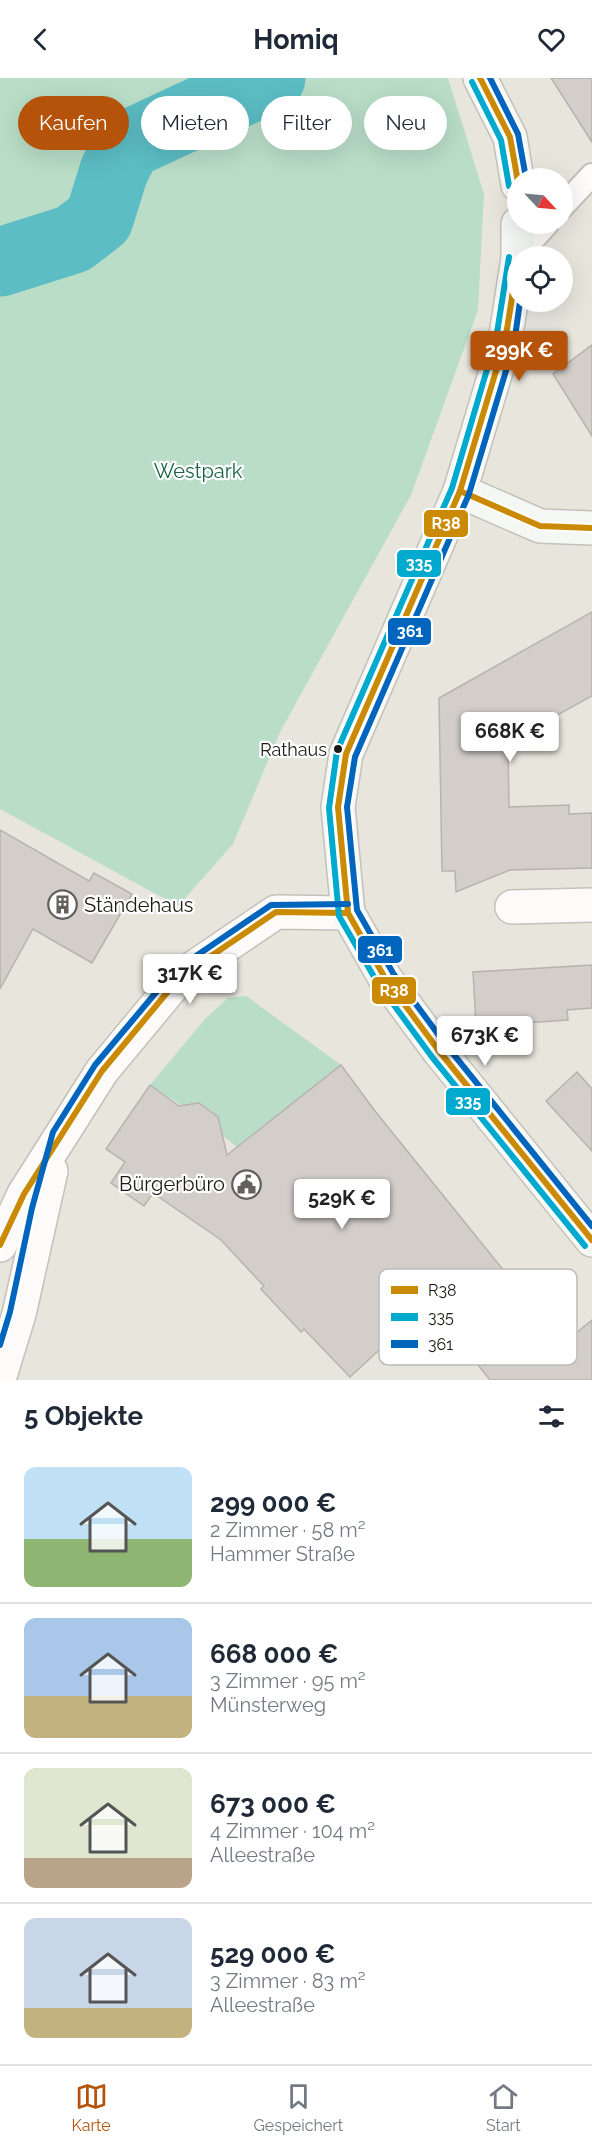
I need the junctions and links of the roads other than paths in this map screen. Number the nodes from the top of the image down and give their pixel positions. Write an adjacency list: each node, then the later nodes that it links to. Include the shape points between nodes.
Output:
1 (480, 78): 2 (main road, via 510,137)
2 (515, 168)
3 (592, 175): 4 (lane)
4 (573, 195)
5 (539, 234): 6 (lane)
6 (528, 246)
7 (509, 312): 8 (main road, via 505,341)
8 (460, 491): 9 (main road, via 540,526); 12 (main road, via 346,754 338,807)
9 (592, 528)
10 (592, 905): 11 (street)
11 (512, 907)
12 (348, 913): 13 (street, via 276,912 180,977 102,1071); 14 (main road, via 385,978 419,1024)
13 (61, 1135): 15 (street, via 24,1194); 16 (street, via 19,1314)
14 (592, 1240)
15 (0, 1245)
16 (0, 1376)

